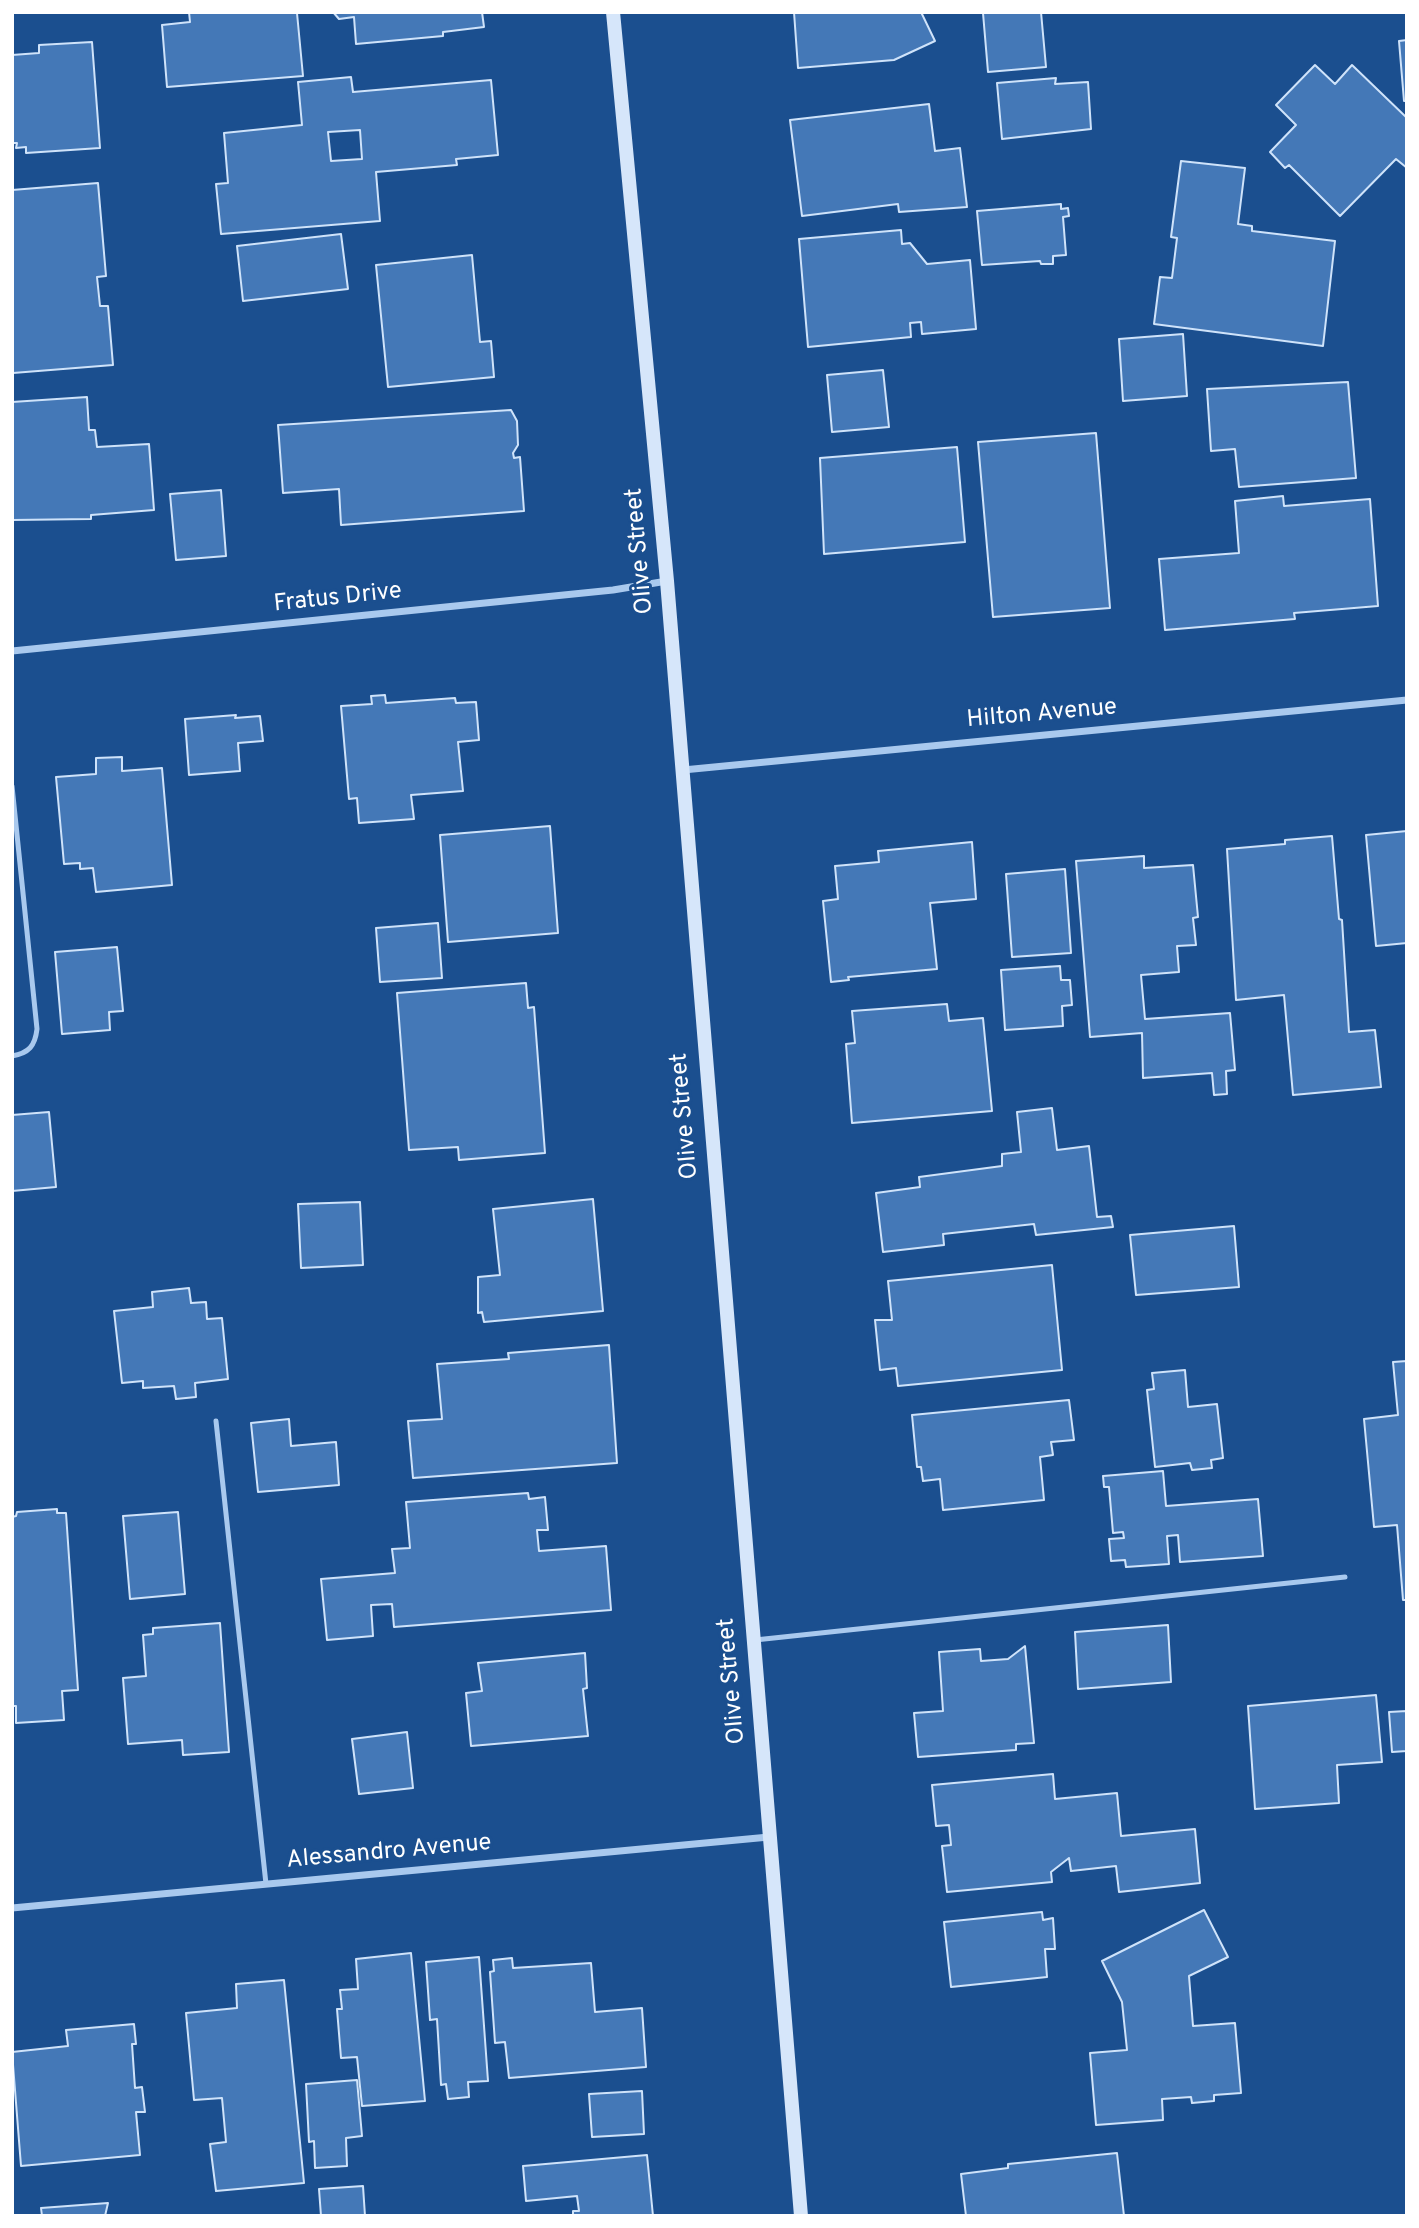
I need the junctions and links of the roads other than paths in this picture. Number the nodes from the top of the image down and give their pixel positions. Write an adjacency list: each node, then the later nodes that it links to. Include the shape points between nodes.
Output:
1 (613, 12): 2 (street, Olive Street)
2 (667, 581): 3 (street, Fratus Drive); 5 (street, Olive Street)
3 (12, 651)
4 (1407, 700): 5 (street, Hilton Avenue)
5 (681, 770): 10 (street, Olive Street)
6 (12, 786): 7 (lane, via 37,1029 35,1044)
7 (12, 1056)
8 (216, 1421): 12 (lane)
9 (1346, 1577): 10 (lane)
10 (752, 1641): 11 (street, Olive Street)
11 (769, 1837): 12 (street, Alessandro Avenue); 14 (street, Olive Street)
12 (266, 1884): 13 (street, Alessandro Avenue)
13 (12, 1908)
14 (801, 2216)

